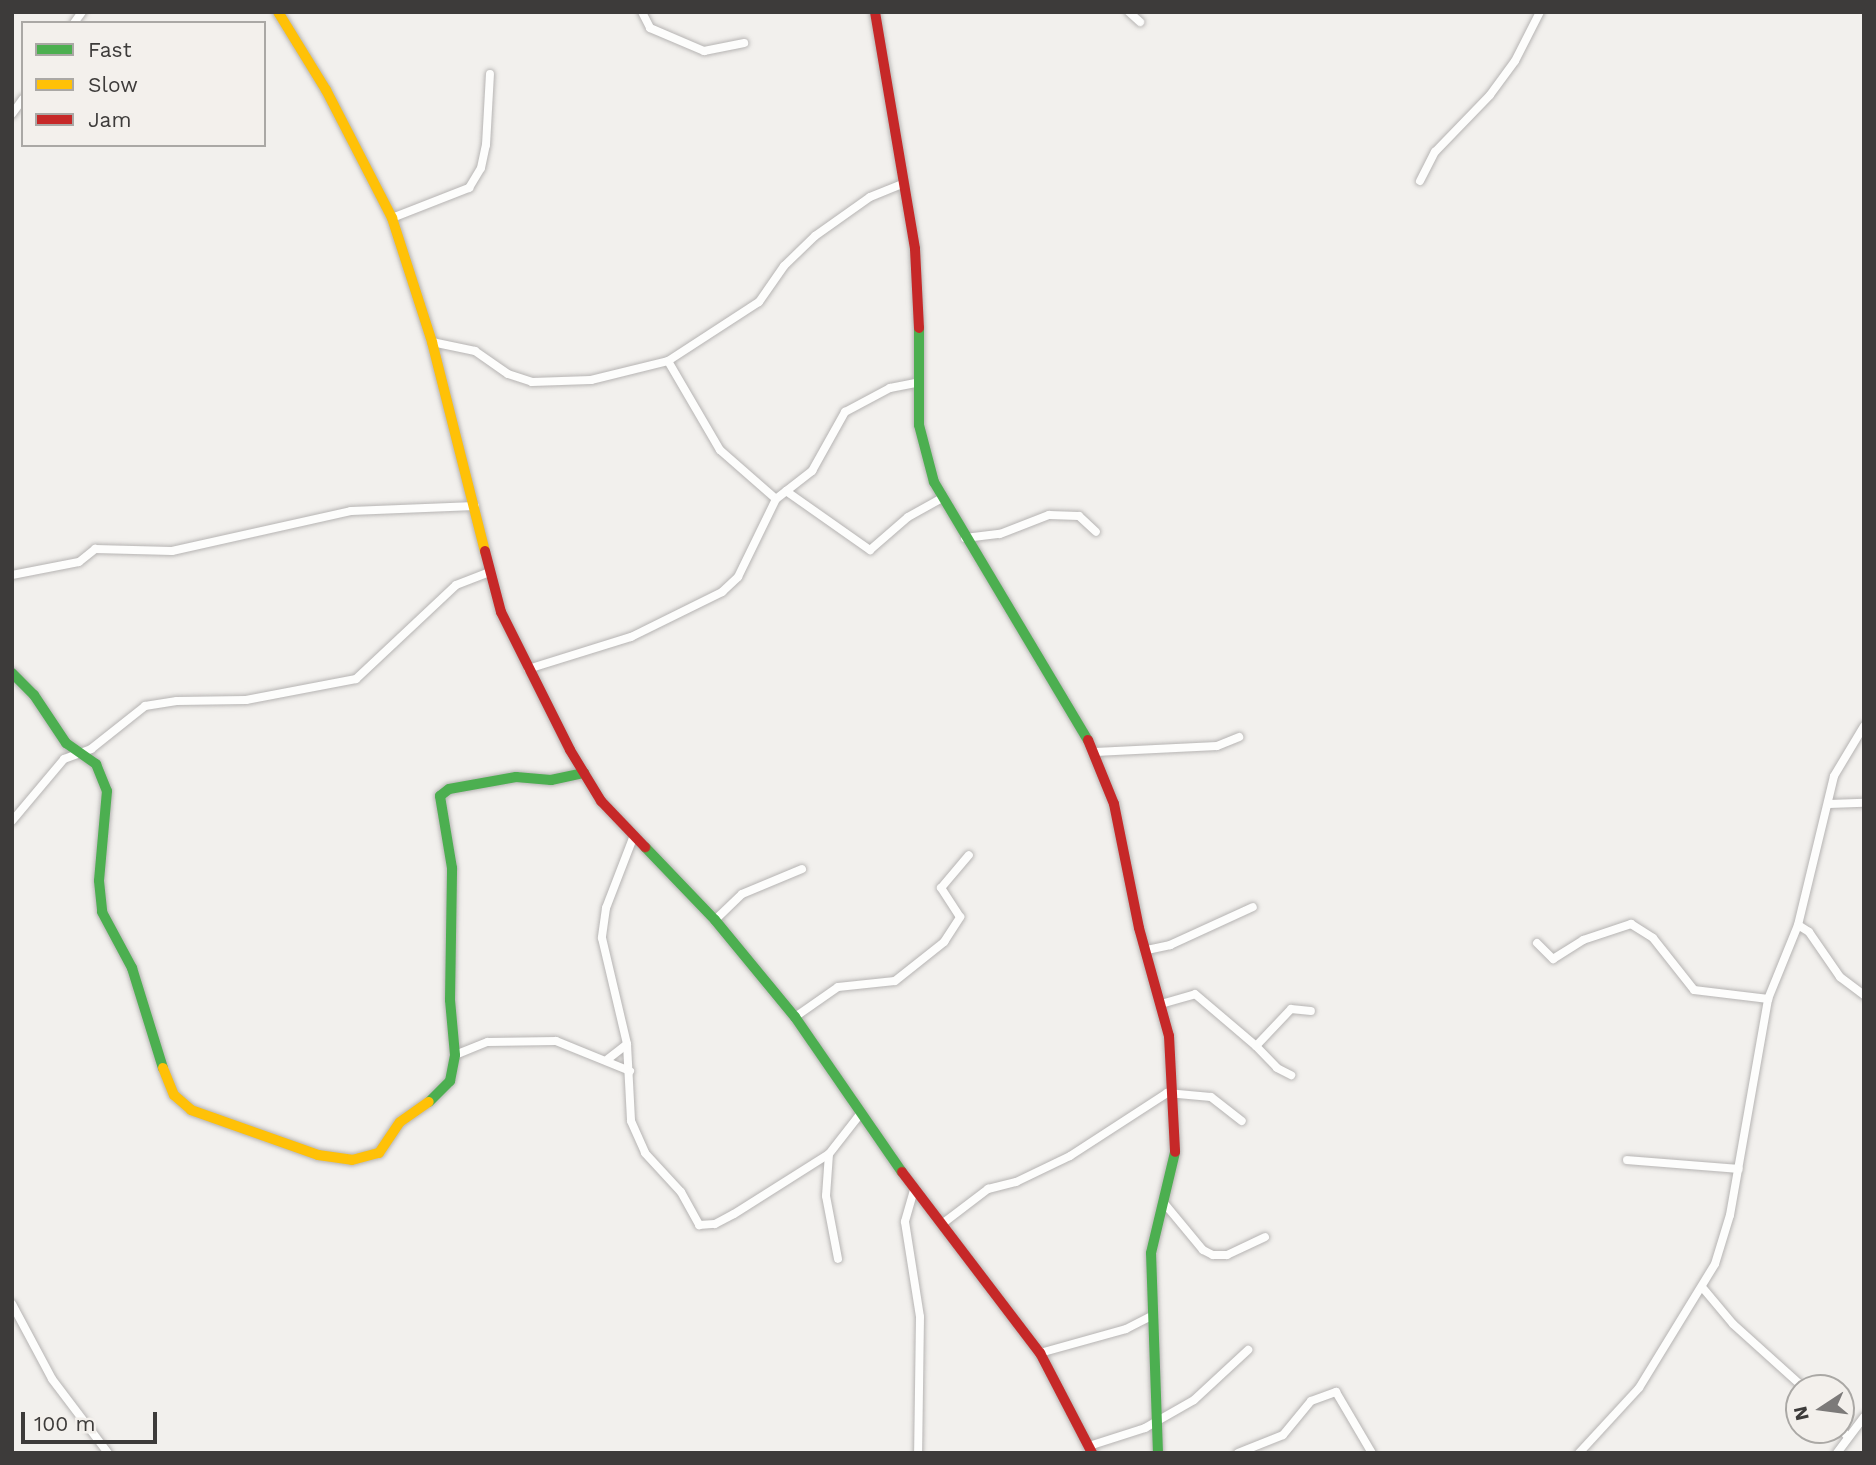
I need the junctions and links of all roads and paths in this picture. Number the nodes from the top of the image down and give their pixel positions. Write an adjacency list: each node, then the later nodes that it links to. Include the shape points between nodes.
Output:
1 (278, 12): 11 (street, via 326,90)
2 (642, 12): 7 (street, via 650,28 704,51)
3 (875, 12): 10 (street)
4 (1129, 12): 6 (street)
5 (1540, 12): 9 (street, via 1515,61 1490,95 1435,152)
6 (1140, 22)
7 (744, 43)
8 (490, 74): 11 (street, via 486,145 469,188)
9 (1419, 181)
10 (904, 183): 13 (street, via 870,197 815,236 784,266 759,302); 14 (street, via 918,280)
11 (392, 218): 12 (street)
12 (432, 342): 13 (street, via 475,351 508,374 532,382 591,380); 18 (street)
13 (668, 361): 16 (street, via 720,450)
14 (916, 383): 15 (street, via 853,404 811,471); 17 (street, via 919,425)
15 (786, 491): 16 (street); 17 (street, via 870,550 908,517)
16 (776, 499): 23 (street, via 738,577 722,592 631,637)
17 (940, 499): 20 (street)
18 (475, 506): 21 (street); 22 (street, via 351,511 172,551 95,549 79,562)
19 (1096, 532): 20 (street, via 1079,516 1049,515 1000,534)
20 (965, 538): 28 (street)
21 (490, 572): 23 (street, via 501,612); 27 (street, via 456,585 356,679 246,700 157,702 135,712)
22 (12, 575)
23 (528, 669): 29 (street)
24 (12, 673): 27 (street, via 34,695 66,743)
25 (1864, 726): 31 (street, via 1834,776)
26 (1239, 737): 28 (street, via 1217,746)
27 (82, 752): 32 (street, via 64,759); 50 (street, via 96,764 108,798 99,881 102,912 132,968 165,1080 181,1104 318,1155 352,1160 369,1157 379,1153 408,1115 442,1093 450,1082)
28 (1095, 752): 40 (street, via 1114,803)
29 (584, 773): 33 (street); 46 (street, via 561,779 516,776 449,789 440,796 452,868)
30 (1864, 803): 31 (street)
31 (1829, 804): 38 (street)
32 (12, 821)
33 (633, 838): 37 (street); 47 (street, via 606,908 602,938)
34 (969, 855): 45 (street, via 941,888 961,917 944,942 895,981 838,987)
35 (802, 869): 37 (street, via 742,894)
36 (1253, 907): 40 (street, via 1170,945)
37 (715, 920): 45 (street)
38 (1798, 925): 41 (street, via 1809,932 1840,977); 42 (street)
39 (1537, 943): 42 (street, via 1553,959 1583,940 1631,924 1653,938 1694,989)
40 (1147, 950): 43 (street)
41 (1864, 995)
42 (1768, 999): 59 (street)
43 (1161, 1004): 48 (street, via 1195,994); 54 (street)
44 (1311, 1011): 48 (street, via 1291,1009)
45 (795, 1017): 55 (street)
46 (453, 1038): 49 (street); 50 (street)
47 (627, 1044): 51 (street); 52 (street)
48 (1256, 1046): 53 (street, via 1277,1068)
49 (468, 1047): 50 (street); 51 (street, via 488,1042 556,1041)
50 (455, 1055)
51 (608, 1059): 52 (street)
52 (630, 1071): 57 (street, via 636,1136 653,1164 681,1192 699,1225 715,1224 734,1214)
53 (1291, 1075)
54 (1177, 1095): 56 (street, via 1211,1097); 61 (street, via 1178,1140); 62 (street, via 1161,1096 1070,1156 1016,1182 988,1189)
55 (861, 1113): 57 (street); 60 (street)
56 (1242, 1121)
57 (829, 1154): 64 (street, via 825,1196)
58 (1628, 1160): 59 (street)
59 (1739, 1169): 65 (street, via 1730,1215)
60 (915, 1190): 62 (street); 74 (street, via 905,1222 920,1317)
61 (1164, 1203): 63 (street, via 1203,1250 1213,1255 1227,1255); 67 (street, via 1151,1253)
62 (942, 1224): 69 (street)
63 (1265, 1237)
64 (838, 1259)
65 (1702, 1287): 70 (street, via 1733,1324); 78 (street, via 1639,1388)
66 (12, 1304): 73 (street, via 51,1379)
67 (1151, 1316): 69 (street, via 1126,1329); 71 (street)
68 (1248, 1350): 71 (street, via 1194,1400)
69 (1040, 1353): 72 (street)
70 (1788, 1374)
71 (1159, 1417): 72 (street, via 1144,1428); 75 (street)
72 (1091, 1449)
73 (108, 1453)
74 (918, 1453)
75 (1158, 1453)
76 (1238, 1453): 77 (street, via 1283,1435 1311,1401 1336,1391)
77 (1372, 1453)
78 (1579, 1453)

